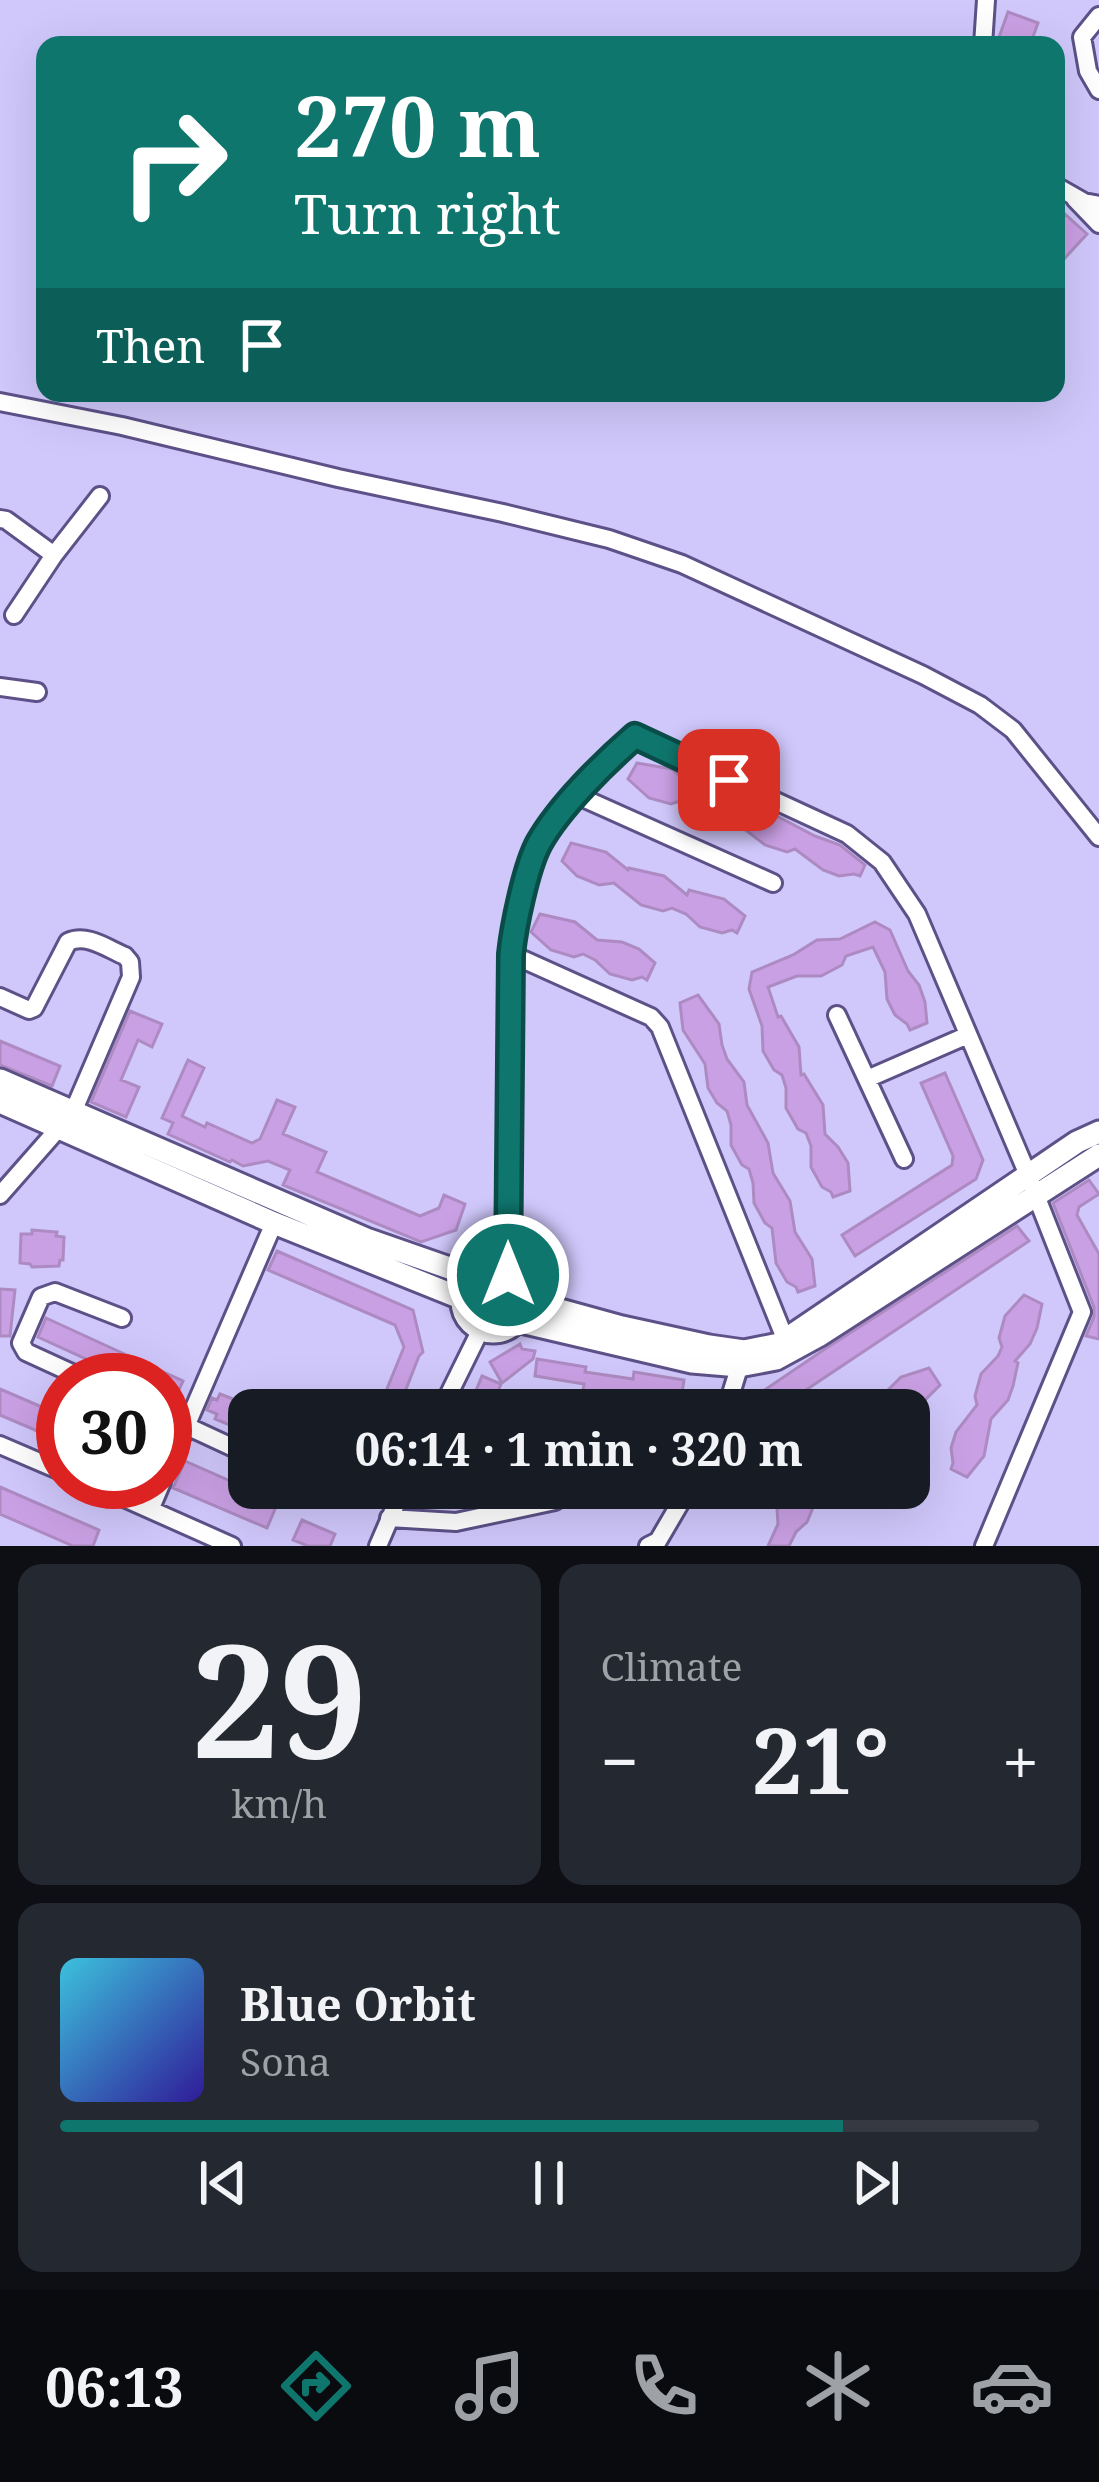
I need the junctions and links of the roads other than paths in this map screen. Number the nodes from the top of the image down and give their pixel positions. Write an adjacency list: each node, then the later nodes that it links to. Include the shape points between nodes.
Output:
1 (986, 0): 3 (street)
2 (1099, 16): 4 (street, via 1082,37)
3 (984, 36)
4 (1099, 90)
5 (1065, 191): 7 (street)
6 (1065, 192): 8 (street)
7 (1099, 206)
8 (1099, 224)
9 (0, 403): 17 (street, via 503,513 682,564 980,705 1013,730)
10 (100, 496): 12 (street)
11 (0, 519): 12 (street)
12 (54, 555): 13 (street)
13 (14, 615)
14 (0, 687): 15 (street)
15 (37, 692)
16 (576, 795): 18 (street); 19 (street, via 538,844); 22 (street, via 635,736 847,834 882,862 916,914)
17 (1099, 837)
18 (773, 883)
19 (511, 954): 33 (street); 39 (street, via 660,1027)
20 (0, 997): 26 (street, via 34,1008 76,938 130,962 131,977)
21 (837, 1015): 23 (street)
22 (968, 1035): 23 (street); 30 (street)
23 (867, 1079): 29 (street)
24 (0, 1080): 26 (main road)
25 (0, 1102): 26 (main road)
26 (66, 1120): 31 (street); 32 (main road); 34 (main road)
27 (1099, 1132): 30 (main road, via 1076,1142)
28 (1099, 1155): 30 (main road)
29 (904, 1159)
30 (1031, 1185): 39 (main road); 57 (street, via 1082,1312)
31 (0, 1195)
32 (274, 1223): 35 (main road); 44 (street)
33 (508, 1275): 34 (main road, via 491,1270); 36 (main road, via 519,1285)
34 (475, 1277): 35 (main road)
35 (463, 1299): 38 (main road)
36 (520, 1310): 38 (main road, via 496,1332); 41 (main road, via 692,1362)
37 (122, 1318): 40 (street, via 55,1292 40,1297 21,1343)
38 (481, 1330): 42 (street)
39 (788, 1346): 41 (main road)
40 (36, 1357)
41 (742, 1359): 43 (street)
42 (452, 1389)
43 (733, 1389)
44 (192, 1412)
45 (192, 1429): 47 (street)
46 (0, 1445): 48 (street)
47 (228, 1445)
48 (36, 1460)
49 (153, 1509): 54 (street)
50 (393, 1509): 53 (street)
51 (517, 1509): 53 (street, via 456,1522)
52 (677, 1509): 56 (street)
53 (389, 1518): 55 (street)
54 (232, 1546)
55 (378, 1546)
56 (648, 1546)
57 (985, 1546)

